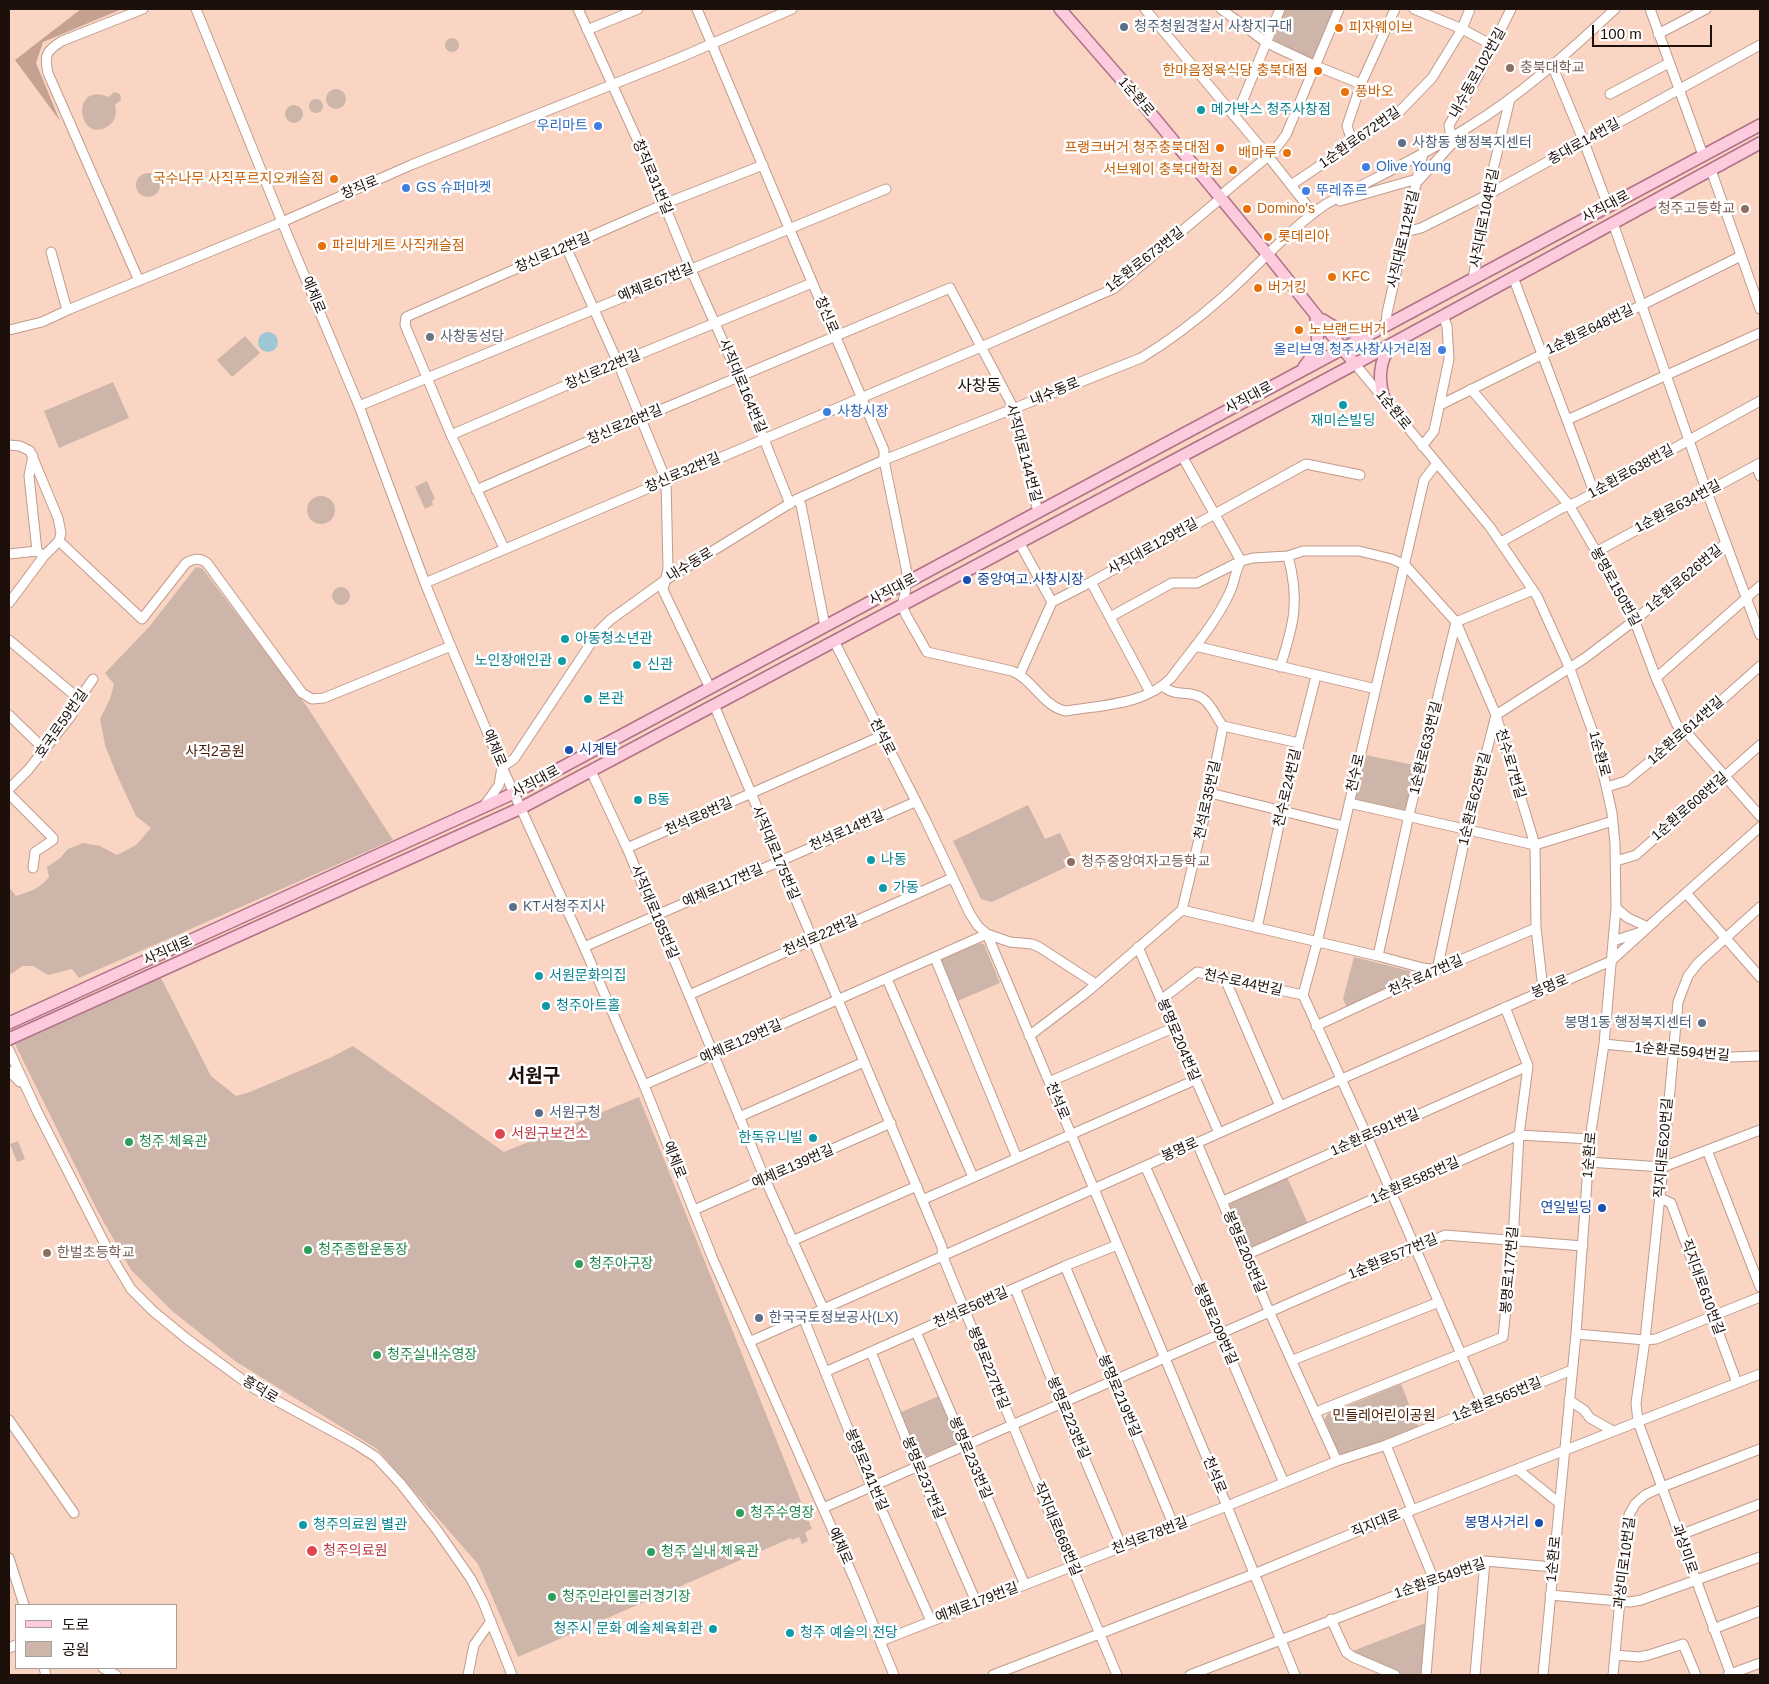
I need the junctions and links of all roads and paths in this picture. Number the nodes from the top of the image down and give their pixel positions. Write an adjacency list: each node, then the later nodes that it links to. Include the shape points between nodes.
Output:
1 (143, 9): 66 (street, via 62,41 51,48 45,60)
2 (196, 9): 55 (street, 예체로)
3 (578, 9): 20 (street, 창직로31번길)
4 (638, 9): 20 (street)
5 (697, 9): 23 (street)
6 (792, 9): 23 (street, 창직로)
7 (1060, 9): 50 (main road, 1순환로)
8 (1145, 9): 34 (street)
9 (1221, 9): 22 (street)
10 (1280, 9): 22 (street)
11 (1339, 9): 28 (street, 1순환로673번길)
12 (1396, 9): 30 (street)
13 (1414, 9): 19 (street)
14 (1470, 9): 19 (street, 1순환로672번길)
15 (1511, 9): 25 (street, 내수동로102번길)
16 (1615, 9): 27 (street, 내수동로)
17 (1650, 9): 21 (street)
18 (1706, 9): 21 (street)
19 (1462, 29): 25 (street); 40 (street, 1순환로672번길, via 1432,78 1398,113)
20 (587, 30): 29 (street, 창직로31번길)
21 (1658, 34): 26 (street)
22 (1267, 43): 28 (street); 34 (street, via 1240,108)
23 (712, 44): 29 (street, 창직로); 44 (street, 창신로)
24 (1760, 45): 31 (street, 충대로14번길)
25 (1494, 46): 37 (street, 내수동로102번길, via 1449,125)
26 (1669, 63): 31 (street); 32 (street)
27 (1552, 65): 33 (street, 내수동로); 38 (street)
28 (1316, 66): 30 (street); 43 (street, 1순환로673번길, via 1286,134)
29 (612, 84): 51 (street, 창직로31번길); 55 (street, 창직로)
30 (1360, 84): 40 (street, via 1346,126)
31 (1679, 90): 38 (street, 충대로14번길); 42 (street)
32 (1610, 94)
33 (1510, 99): 36 (street, 내수동로); 49 (street, 사직대로104번길)
34 (1233, 114): 43 (street)
35 (1760, 125): 42 (main road, 사직대로)
36 (1465, 130): 37 (street, 내수동로); 46 (street)
37 (1451, 138): 41 (street, 내수동로)
38 (1584, 142): 49 (street, 충대로14번길); 53 (street)
39 (1760, 143): 45 (main road, 사직대로)
40 (1353, 144): 47 (street, 1순환로672번길)
41 (1423, 153): 46 (street, 사직대로112번길); 52 (street, 내수동로)
42 (1703, 155): 53 (main road, 사직대로)
43 (1268, 156): 47 (street); 50 (street, 1순환로673번길)
44 (763, 165): 51 (street, 창신로12번길); 57 (street, 창신로)
45 (1711, 170): 56 (main road, 사직대로); 62 (street)
46 (1417, 181): 52 (street); 58 (street, 사직대로112번길)
47 (1291, 185): 54 (street)
48 (886, 189): 57 (street, 예체로67번길)
49 (1488, 195): 58 (street, 충대로14번길, via 1421,228); 65 (street, 사직대로104번길)
50 (1219, 198): 61 (main road, 1순환로); 82 (street, 1순환로673번길, via 1114,289)
51 (664, 204): 59 (street, 창신로12번길); 63 (street, 창직로31번길)
52 (1324, 205): 54 (street, 내수동로)
53 (1608, 206): 65 (main road, 사직대로)
54 (1313, 213): 61 (street, 내수동로)
55 (282, 222): 66 (street, 창직로); 96 (street, 예체로)
56 (1613, 223): 64 (main road, 사직대로); 69 (street)
57 (788, 228): 63 (street, 예체로67번길); 67 (street, 창신로)
58 (1405, 232): 76 (street, 사직대로112번길)
59 (566, 247): 70 (street); 90 (street, 창신로12번길, via 406,317 405,325)
60 (51, 252): 72 (street)
61 (1268, 255): 73 (main road, 1순환로); 97 (street, 내수동로, via 1192,324 1141,358)
62 (1741, 256): 69 (street, 1순환로648번길); 71 (street)
63 (691, 270): 70 (street, 예체로67번길); 75 (street, 사직대로164번길)
64 (1514, 277): 74 (main road, 사직대로); 84 (street)
65 (1473, 279): 76 (main road, 사직대로)
66 (139, 281): 72 (street, 창직로)
67 (812, 284): 75 (street, 창신로22번길); 80 (street, 창신로)
68 (950, 288): 80 (street, 창신로26번길); 82 (street, 사직대로144번길)
69 (1641, 305): 84 (street, 1순환로648번길); 88 (street)
70 (593, 309): 85 (street); 90 (street, 예체로67번길)
71 (1760, 309)
72 (67, 310): 77 (street, 창직로, via 42,322)
73 (1316, 316): 78 (main road, via 1340,330); 83 (main road, 1순환로); 87 (main road, via 1316,350)
74 (1443, 316): 81 (main road, 사직대로); 95 (street, via 1447,326 1449,359)
75 (716, 323): 85 (street, 창신로22번길); 89 (street, 사직대로164번길)
76 (1386, 325): 78 (main road, 사직대로)
77 (9, 330)
78 (1370, 333): 83 (main road, 사직대로)
79 (1760, 333): 88 (street)
80 (834, 336): 89 (street, 창신로26번길); 92 (street, 창신로)
81 (1402, 338): 86 (main road, 사직대로); 93 (main road, via 1386,352 1382,362 1380,381)
82 (982, 347): 92 (street, 1순환로673번길); 97 (street, 사직대로144번길)
83 (1342, 348): 86 (main road, 1순환로); 87 (main road, 사직대로)
84 (1542, 354): 91 (street, 1순환로648번길); 99 (street)
85 (618, 363): 98 (street); 100 (street, 창신로22번길)
86 (1355, 364): 93 (street, 1순환로); 106 (main road, 사직대로)
87 (1301, 371): 118 (main road, 사직대로)
88 (1666, 375): 99 (street); 102 (street)
89 (739, 377): 98 (street, 창신로26번길); 101 (street, 사직대로164번길)
90 (427, 379): 96 (street, 예체로67번길); 100 (street)
91 (1471, 389): 95 (street, 1순환로648번길); 117 (street, 봉명로150번길)
92 (861, 398): 101 (street, 창신로32번길); 107 (street, 창신로, via 884,450)
93 (1385, 401): 104 (street, 1순환로)
94 (1760, 401): 102 (street, 1순환로638번길)
95 (1440, 405): 104 (street, via 1434,431)
96 (359, 406): 134 (street, 예체로)
97 (1014, 409): 107 (street, 내수동로); 118 (street, 사직대로144번길)
98 (641, 418): 112 (street); 113 (street, 창신로26번길)
99 (1567, 420): 114 (street)
100 (451, 435): 113 (street)
101 (764, 438): 112 (street, 창신로32번길); 116 (street, 사직대로164번길)
102 (1689, 440): 114 (street, 1순환로638번길); 115 (street)
103 (9, 445): 105 (street, via 26,448)
104 (1422, 446): 108 (street, 1순환로)
105 (33, 456): 120 (street, via 58,518); 127 (street, via 30,476)
106 (1182, 456): 119 (street, 사직대로129번길); 121 (main road, 사직대로)
107 (884, 460): 116 (street, 내수동로); 132 (street, 창신로)
108 (1437, 463): 122 (street, 1순환로); 130 (street, 천수로, via 1424,480)
109 (1758, 464): 111 (street); 115 (street, 1순환로634번길)
110 (1360, 475): 119 (street, 사직대로129번길, via 1306,464)
111 (1760, 476)
112 (666, 480): 124 (street, 창신로32번길); 131 (street, via 668,569)
113 (476, 490): 124 (street)
114 (1594, 492): 117 (street, 1순환로638번길)
115 (1707, 492): 123 (street); 125 (street, 1순환로634번길)
116 (794, 502): 131 (street, 내수동로); 144 (street, 사직대로164번길, via 801,505)
117 (1569, 505): 122 (street, 1순환로638번길); 125 (street, 봉명로150번길)
118 (1038, 512): 132 (main road, 사직대로)
119 (1215, 513): 129 (street, 사직대로129번길); 133 (street, 사직대로129번길)
120 (60, 537): 127 (street); 148 (street, via 142,619 186,563 203,560 302,693 312,699 324,698)
121 (1019, 542): 138 (main road, 사직대로); 139 (street)
122 (1501, 542): 136 (street, 1순환로)
123 (1726, 543): 137 (street); 142 (street, 1순환로626번길)
124 (504, 548): 134 (street)
125 (1596, 552): 142 (street, 봉명로150번길)
126 (9, 554): 127 (street)
127 (40, 554): 140 (street)
128 (1288, 556): 129 (street); 130 (street, via 1303,551 1359,551); 151 (street, via 1294,578 1294,618)
129 (1242, 561): 141 (street, via 1197,583 1172,583); 149 (street, via 1235,572 1231,592)
130 (1405, 564): 143 (street, 천수로7번길); 159 (street, 천수로)
131 (664, 581): 158 (street, via 662,590); 171 (street, 내수동로, via 599,631 514,759)
132 (907, 582): 138 (street, 창신로); 144 (main road, 사직대로)
133 (1091, 582): 139 (street, 사직대로129번길); 141 (street)
134 (425, 583): 148 (street, 예체로)
135 (1760, 586): 137 (street)
136 (1533, 590): 143 (street); 152 (street, 1순환로)
137 (1747, 598): 145 (street); 155 (street)
138 (904, 600): 147 (main road, 사직대로); 153 (street, via 906,615 927,652)
139 (1052, 602): 153 (street)
140 (9, 603)
141 (1110, 617): 160 (street)
142 (1636, 620): 152 (street, 1순환로626번길); 155 (street, 봉명로150번길)
143 (1456, 622): 164 (street, 천수로7번길); 185 (street, 1순환로633번길)
144 (825, 626): 158 (main road, 사직대로)
145 (1760, 635)
146 (9, 640): 161 (street)
147 (834, 641): 162 (main road, 사직대로); 167 (street, 천석로)
148 (451, 646): 171 (street, 예체로)
149 (1195, 646): 151 (street); 157 (street)
150 (1760, 666): 166 (street, 1순환로614번길)
151 (1280, 667): 154 (street)
152 (1570, 669): 164 (street); 174 (street, 1순환로, via 1596,741)
153 (1020, 674): 160 (street, via 1056,710 1137,699)
154 (1316, 676): 159 (street); 168 (street)
155 (1656, 678): 166 (street, 봉명로150번길, via 1676,725)
156 (93, 679): 161 (street, 호국로59번길)
157 (1162, 686): 160 (street); 165 (street, via 1170,693 1201,697)
158 (710, 688): 176 (main road, 사직대로)
159 (1376, 689): 181 (street, 천수로)
160 (1150, 692)
161 (79, 699): 170 (street, 호국로59번길, via 71,716)
162 (714, 705): 172 (main road, 사직대로); 179 (street, 사직대로175번길)
163 (9, 715): 170 (street)
164 (1496, 715): 190 (street, 1순환로625번길); 191 (street, 천수로7번길)
165 (1223, 726): 168 (street, 천수로24번길); 177 (street, 천석로35번길)
166 (1686, 732): 173 (street, 봉명로150번길); 174 (street, 1순환로614번길, via 1626,782)
167 (881, 736): 179 (street, 천석로8번길); 180 (street, 천석로)
168 (1299, 743): 184 (street, 천수로24번길)
169 (1760, 745): 173 (street, 1순환로608번길)
170 (45, 750): 175 (street, 호국로59번길)
171 (502, 767): 176 (street, 예체로); 182 (street, via 499,785)
172 (591, 771): 183 (main road, 사직대로); 192 (street, 사직대로185번길)
173 (1725, 776): 186 (street, 봉명로150번길); 194 (street, 1순환로608번길, via 1636,855)
174 (1607, 787): 187 (street, 1순환로)
175 (9, 789)
176 (514, 793): 182 (main road, 사직대로); 183 (street, 예체로)
177 (1210, 793): 184 (street); 200 (street, 천석로35번길)
178 (9, 794): 195 (street, via 53,838 50,844 35,852)
179 (750, 794): 192 (street, 천석로8번길); 193 (street, 사직대로175번길)
180 (915, 802): 193 (street, 천석로14번길); 196 (street, 천석로)
181 (1349, 803): 185 (street); 188 (street, 천수로)
182 (482, 808): 226 (main road, 사직대로)
183 (521, 808): 210 (street, 예체로); 230 (main road, 사직대로)
184 (1282, 811): 188 (street); 203 (street, 천수로24번길)
185 (1409, 816): 190 (street); 212 (street, 1순환로633번길)
186 (1760, 816)
187 (1613, 821): 191 (street); 194 (street, 1순환로)
188 (1343, 826): 209 (street, 천수로)
189 (1760, 827): 197 (street)
190 (1467, 828): 191 (street); 215 (street, 1순환로625번길)
191 (1536, 845): 204 (street, 천수로7번길)
192 (627, 848): 201 (street, 사직대로185번길)
193 (779, 861): 201 (street, 예체로117번길); 207 (street, 사직대로175번길)
194 (1616, 861): 199 (street, 1순환로)
195 (33, 868)
196 (952, 878): 205 (street, 천석로, via 970,914); 207 (street, 천석로22번길)
197 (1686, 893): 202 (street); 206 (street)
198 (1760, 907): 206 (street, 직지대로620번길)
199 (1616, 908): 202 (street, via 1628,918); 208 (street, 1순환로)
200 (1182, 910): 203 (street); 211 (street)
201 (655, 917): 210 (street, 예체로117번길); 221 (street, 사직대로185번길)
202 (1652, 924): 208 (street, via 1641,932); 214 (street, 봉명로)
203 (1257, 928): 209 (street)
204 (1536, 928): 215 (street, 천수로47번길); 220 (street, 천수로7번길)
205 (987, 934): 213 (street, 예체로129번길); 219 (street, via 1039,947); 229 (street, 천석로)
206 (1725, 938): 216 (street); 233 (street, 직지대로620번길, via 1698,963 1682,988)
207 (812, 940): 221 (street, 천석로22번길); 223 (street, 사직대로175번길)
208 (1613, 942): 214 (street, 1순환로)
209 (1317, 943): 212 (street); 222 (street, 천수로)
210 (584, 947): 242 (street, 예체로)
211 (1138, 947): 219 (street); 224 (street, 봉명로204번길)
212 (1378, 956): 215 (street)
213 (935, 958): 217 (street, 예체로129번길); 255 (street)
214 (1611, 961): 220 (street, 봉명로); 231 (street, 1순환로)
215 (1437, 970): 227 (street, 천수로47번길)
216 (1760, 977)
217 (887, 979): 223 (street, 예체로129번길); 259 (street)
218 (1224, 979): 222 (street, 천수로44번길); 224 (street, 천수로44번길, via 1197,972); 244 (street)
219 (1096, 984): 229 (street)
220 (1544, 990): 225 (street, 봉명로)
221 (689, 995): 234 (street, 사직대로185번길)
222 (1303, 996): 227 (street)
223 (838, 999): 234 (street, 예체로129번길); 236 (street, 사직대로175번길)
224 (1161, 1000): 228 (street, 봉명로204번길)
225 (1505, 1007): 237 (street, 봉명로177번길); 240 (street, 봉명로)
226 (9, 1023)
227 (1316, 1026): 240 (street)
228 (1172, 1028): 239 (street, 봉명로204번길); 241 (street)
229 (1029, 1036): 241 (street, 천석로)
230 (9, 1039)
231 (1604, 1044): 233 (street, 1순환로594번길); 252 (street, 1순환로)
232 (9, 1050): 243 (street)
233 (1672, 1052): 235 (street, 1순환로594번길); 258 (street, 직지대로620번길)
234 (714, 1055): 242 (street, 예체로129번길); 245 (street, 사직대로185번길)
235 (1760, 1056)
236 (864, 1062): 245 (street); 246 (street, 사직대로175번길)
237 (1528, 1066): 250 (street, 봉명로177번길); 251 (street, 1순환로591번길)
238 (9, 1071): 243 (street)
239 (1195, 1080): 248 (street, 봉명로204번길); 249 (street)
240 (1342, 1080): 244 (street, 봉명로); 251 (street)
241 (1049, 1082): 249 (street, 천석로)
242 (644, 1085): 267 (street, 예체로)
243 (24, 1086): 342 (street, 흥덕로, via 110,1254 138,1298 187,1340 255,1388 376,1457 407,1491 461,1564)
244 (1280, 1106): 248 (street, 봉명로)
245 (739, 1117): 260 (street, 사직대로185번길)
246 (891, 1124): 260 (street, 예체로139번길); 261 (street, 봉명로227번길)
247 (1760, 1132): 254 (street)
248 (1219, 1133): 253 (street, 봉명로)
249 (1071, 1135): 255 (street); 262 (street, 천석로)
250 (1519, 1135): 252 (street, 1순환로585번길); 263 (street, 1순환로585번길); 268 (street, 봉명로177번길)
251 (1367, 1136): 263 (street); 266 (street, 1순환로591번길)
252 (1590, 1139): 256 (street, 1순환로)
253 (1196, 1143): 257 (street, 봉명로); 266 (street, 봉명로205번길)
254 (1707, 1150): 258 (street); 276 (street)
255 (1017, 1158): 259 (street)
256 (1588, 1162): 258 (street); 271 (street, 1순환로)
257 (1145, 1166): 262 (street, 봉명로); 286 (street, 봉명로209번길)
258 (1663, 1166): 264 (street, 직지대로620번길)
259 (973, 1177): 265 (street)
260 (765, 1179): 267 (street, 예체로139번길); 269 (street, 사직대로185번길)
261 (917, 1186): 265 (street, 봉명로227번길); 269 (street)
262 (1093, 1188): 270 (street, 천석로); 274 (street, 봉명로)
263 (1391, 1192): 272 (street); 273 (street, 1순환로585번길)
264 (1660, 1198): 283 (street, 직지대로610번길, via 1671,1203); 288 (street, 직지대로620번길)
265 (922, 1200): 274 (street, 봉명로227번길)
266 (1223, 1201): 273 (street, 봉명로205번길)
267 (694, 1210): 289 (street, 예체로)
268 (1513, 1240): 271 (street, 1순환로577번길); 272 (street, 1순환로577번길, via 1445,1235); 291 (street, 봉명로177번길, via 1504,1337)
269 (792, 1241): 280 (street, 사직대로185번길)
270 (1117, 1245): 275 (street, 천석로56번길); 292 (street, 천석로)
271 (1583, 1246): 287 (street, 1순환로)
272 (1415, 1247): 279 (street); 282 (street, 1순환로577번길)
273 (1246, 1255): 282 (street, 봉명로205번길)
274 (944, 1257): 280 (street, 봉명로); 281 (street, 봉명로227번길)
275 (1065, 1266): 277 (street, 천석로56번길); 297 (street, 봉명로219번길)
276 (1760, 1287)
277 (1015, 1288): 281 (street, 천석로56번길); 300 (street, 봉명로223번길)
278 (1760, 1297): 283 (street)
279 (1439, 1302): 291 (street); 293 (street)
280 (823, 1308): 284 (street, 봉명로)
281 (965, 1311): 285 (street, 천석로56번길); 305 (street, 봉명로227번길)
282 (1270, 1311): 286 (street, 1순환로577번길); 293 (street, 봉명로205번길)
283 (1714, 1316): 288 (street); 298 (street, 직지대로610번길)
284 (803, 1318): 289 (street, 봉명로); 295 (street, 봉명로241번길)
285 (916, 1332): 290 (street, 천석로56번길); 307 (street, 봉명로233번길)
286 (1220, 1333): 292 (street, 1순환로577번길); 314 (street, 봉명로209번길)
287 (1576, 1334): 288 (street); 294 (street, 1순환로)
288 (1645, 1340): 304 (street, 직지대로620번길, via 1636,1403)
289 (750, 1342): 320 (street, 예체로)
290 (871, 1352): 295 (street, 천석로56번길); 312 (street, 봉명로237번길)
291 (1461, 1355): 301 (street); 302 (street, 봉명로177번길)
292 (1163, 1358): 297 (street, 1순환로577번길); 319 (street, 천석로)
293 (1293, 1360): 302 (street, 봉명로205번길)
294 (1572, 1370): 299 (street, 1순환로); 301 (street, 1순환로565번길)
295 (825, 1372): 315 (street, 봉명로241번길)
296 (1760, 1374): 298 (street, 직지대로)
297 (1112, 1380): 300 (street, 1순환로577번길); 323 (street, 봉명로219번길)
298 (1737, 1383): 304 (street, 직지대로)
299 (1569, 1400): 306 (street, via 1590,1418); 310 (street, 1순환로)
300 (1061, 1403): 305 (street, 1순환로577번길); 325 (street, 봉명로223번길)
301 (1484, 1405): 308 (street, 1순환로565번길)
302 (1316, 1412): 311 (street, 봉명로205번길)
303 (9, 1420): 322 (street)
304 (1638, 1422): 306 (street, 직지대로); 316 (street, 과상미로)
305 (1012, 1424): 307 (street, 1순환로577번길); 329 (street, 직지대로668번길)
306 (1613, 1431): 310 (street, 직지대로)
307 (964, 1445): 312 (street, 1순환로577번길); 335 (street, 봉명로233번길)
308 (1386, 1445): 311 (street, 1순환로565번길); 321 (street)
309 (1760, 1449): 316 (street, 과상미로10번길)
310 (1564, 1450): 313 (street, 직지대로); 317 (street, 1순환로)
311 (1338, 1461): 314 (street, 1순환로565번길)
312 (917, 1466): 315 (street, 1순환로577번길); 339 (street, 봉명로237번길)
313 (1516, 1469): 317 (street); 321 (street, 직지대로)
314 (1284, 1483): 319 (street, 천석로78번길)
315 (872, 1486): 320 (street, 1순환로577번길); 343 (street, 봉명로241번길)
316 (1662, 1487): 324 (street, 과상미로); 337 (street, 과상미로10번길, via 1645,1495 1629,1515)
317 (1559, 1503): 330 (street, 1순환로)
318 (1760, 1504): 324 (street)
319 (1227, 1506): 323 (street, 천석로78번길); 332 (street, 천석로)
320 (823, 1508): 347 (street, 예체로)
321 (1409, 1511): 332 (street, 직지대로); 333 (street)
322 (74, 1513)
323 (1174, 1526): 325 (street, 천석로78번길)
324 (1680, 1534): 334 (street, 과상미로)
325 (1122, 1547): 329 (street, 천석로78번길)
326 (1760, 1556): 334 (street)
327 (9, 1558): 331 (street)
328 (1485, 1561): 330 (street, 1순환로549번길); 333 (street, 1순환로549번길); 361 (street)
329 (1073, 1566): 335 (street, 예체로179번길); 345 (street, 직지대로668번길)
330 (1553, 1567): 336 (street, 1순환로)
331 (10, 1568): 338 (street)
332 (1254, 1574): 345 (street, 직지대로); 346 (street, 천석로)
333 (1434, 1580): 341 (street, 1순환로549번길); 360 (street)
334 (1694, 1580): 337 (street, via 1641,1600); 344 (street, 과상미로)
335 (1025, 1585): 339 (street, 예체로179번길)
336 (1550, 1595): 337 (street); 362 (street, 1순환로)
337 (1620, 1602): 348 (street, 과상미로10번길)
338 (24, 1604)
339 (977, 1604): 343 (street, 예체로179번길)
340 (1760, 1611): 344 (street)
341 (1332, 1619): 346 (street, 1순환로549번길); 359 (street, via 1346,1652)
342 (491, 1621): 352 (street, via 474,1645); 353 (street, 흥덕로)
343 (931, 1621): 347 (street, 예체로179번길)
344 (1713, 1629): 365 (street, 과상미로)
345 (1101, 1635): 355 (street, 직지대로); 356 (street, 직지대로668번길)
346 (1281, 1640): 357 (street, 1순환로549번길); 358 (street, 천석로)
347 (881, 1641): 354 (street, 예체로)
348 (1615, 1655): 363 (street, 과상미로10번길); 364 (street, via 1644,1656 1684,1644)
349 (1760, 1663): 365 (street)
350 (105, 1669): 351 (street)
351 (116, 1675)
352 (468, 1675)
353 (512, 1675)
354 (894, 1675)
355 (993, 1675)
356 (1117, 1675)
357 (1190, 1675)
358 (1294, 1675)
359 (1395, 1675)
360 (1426, 1675)
361 (1475, 1675)
362 (1543, 1675)
363 (1613, 1675)
364 (1696, 1675)
365 (1730, 1675)

